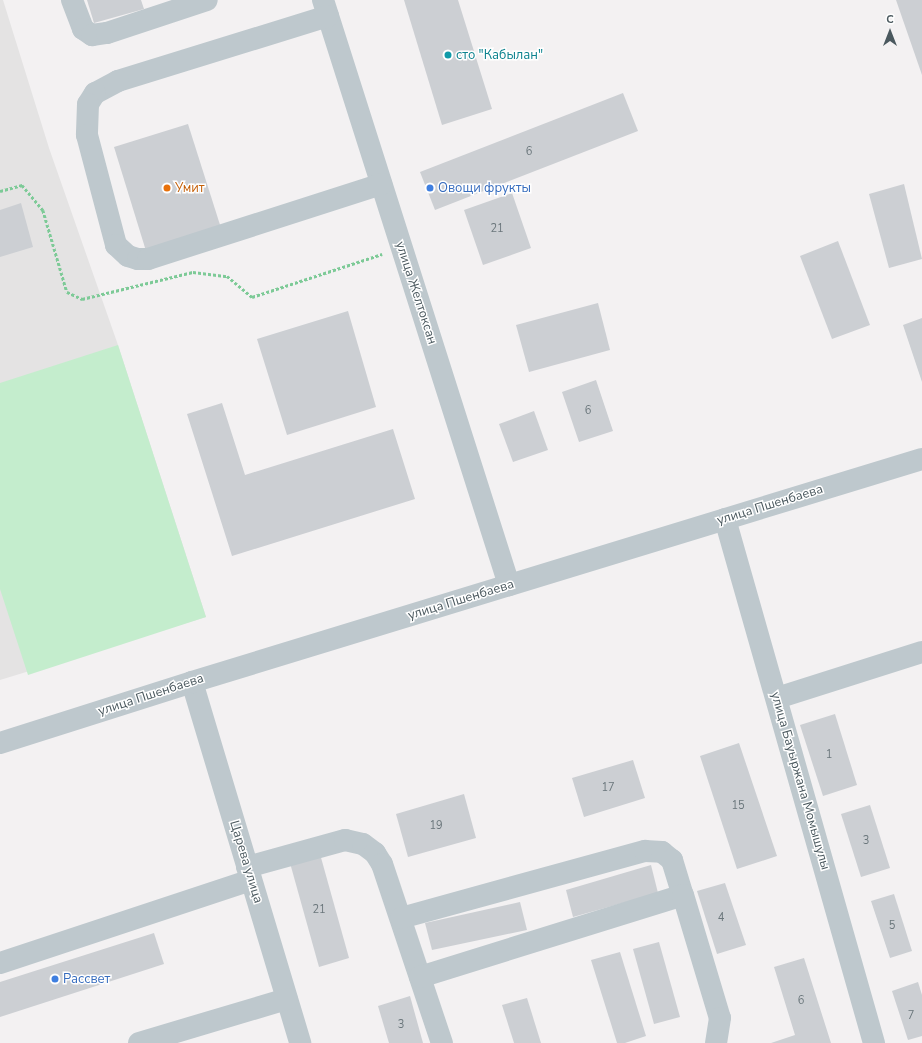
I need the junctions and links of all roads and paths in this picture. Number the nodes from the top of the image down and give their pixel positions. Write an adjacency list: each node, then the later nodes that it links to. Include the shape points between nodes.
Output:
1 (72, 0): 2 (street, via 83,29 92,35 99,35)
2 (207, 0)
3 (326, 8): 4 (street, улица Желтоксан); 4 (street, via 118,81 95,94 88,104 87,135 116,245 128,256 148,259)
4 (381, 184): 7 (street, улица Желтоксан)
5 (922, 459): 6 (street, улица Пшенбаева)
6 (725, 519): 7 (street, улица Пшенбаева); 10 (street, улица Бауыржана Момышулы)
7 (509, 585): 9 (street, улица Пшенбаева)
8 (922, 652): 10 (street)
9 (192, 682): 11 (street, улица Пшенбаева); 12 (street, Царева улица)
10 (777, 698): 22 (street, улица Бауыржана Момышулы)
11 (0, 744)
12 (249, 873): 14 (street, via 345,840 363,844 375,853 382,864); 15 (street); 17 (street, Царева улица)
13 (683, 895): 14 (street, via 672,860 662,852 645,852); 16 (street); 21 (street, via 720,1018)
14 (401, 918): 16 (street)
15 (0, 963)
16 (420, 977): 20 (street)
17 (287, 999): 18 (street); 19 (street, Царева улица)
18 (139, 1043)
19 (300, 1043)
20 (442, 1043)
21 (716, 1043)
22 (874, 1043)

